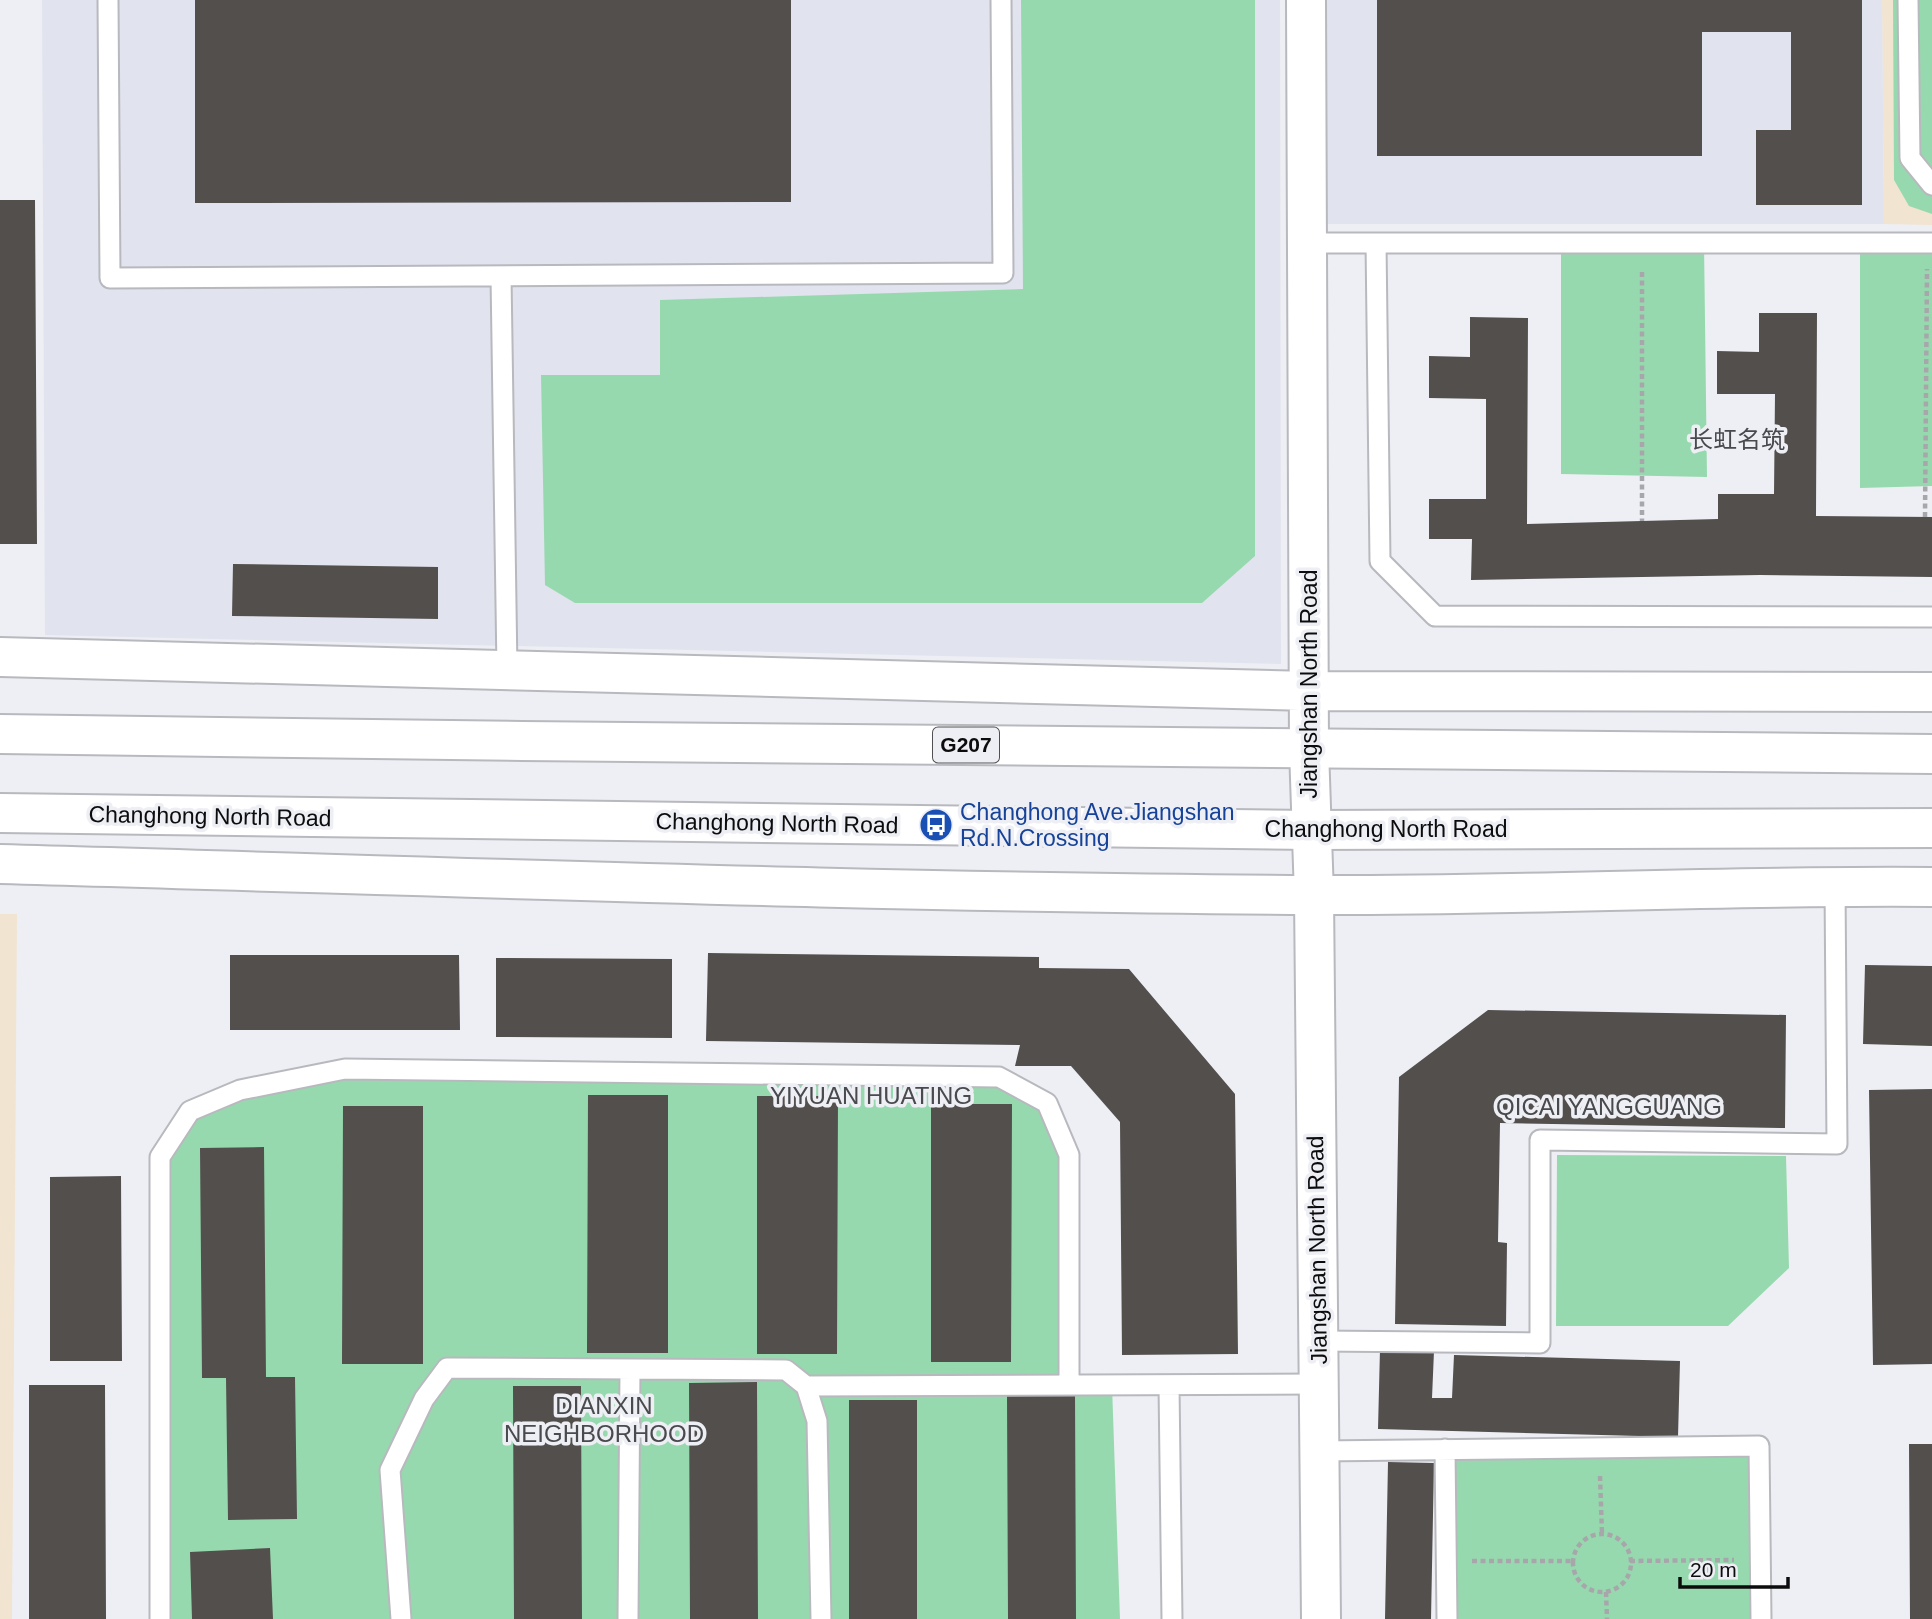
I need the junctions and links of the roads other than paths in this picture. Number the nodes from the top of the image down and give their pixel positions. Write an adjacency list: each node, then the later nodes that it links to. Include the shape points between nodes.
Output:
1 (108, 0): 9 (lane, via 110,278)
2 (1001, 0): 9 (lane, via 1003,272)
3 (1306, 0): 6 (main road, Jiangshan North Road)
4 (1908, 0): 5 (lane, via 1910,158)
5 (1932, 185)
6 (1307, 243): 7 (lane); 13 (main road, Jiangshan North Road)
7 (1376, 243): 8 (lane); 10 (lane, via 1380,561 1436,616)
8 (1929, 243)
9 (501, 276): 12 (lane)
10 (1932, 617)
11 (0, 657): 12 (main road)
12 (507, 670): 13 (main road)
13 (1309, 691): 14 (main road); 16 (main road, Jiangshan North Road)
14 (1932, 692)
15 (0, 734): 16 (main road, G207)
16 (1309, 749): 17 (main road, G207); 20 (main road, Jiangshan North Road)
17 (1932, 754)
18 (0, 813): 20 (main road, Changhong North Road)
19 (1932, 828): 20 (main road, Changhong North Road)
20 (1311, 830): 24 (main road, Jiangshan North Road)
21 (0, 864): 24 (main road, via 790,887)
22 (1835, 886): 23 (main road); 24 (main road); 25 (lane, via 1837,1144 1540,1140 1540,1343)
23 (1932, 887)
24 (1314, 895): 25 (main road, Jiangshan North Road)
25 (1318, 1340): 27 (main road, Jiangshan North Road)
26 (629, 1369): 30 (lane, via 786,1370); 34 (lane, via 447,1368 424,1399 390,1470); 35 (lane)
27 (1319, 1384): 29 (lane); 32 (main road, Jiangshan North Road)
28 (1069, 1385): 29 (lane); 30 (lane); 33 (lane, via 1069,1155 1047,1102 999,1077 345,1069 240,1090 190,1111 160,1157)
29 (1169, 1385): 37 (lane)
30 (806, 1386): 36 (lane, via 817,1421)
31 (1445, 1449): 32 (lane); 39 (lane); 40 (lane, via 1759,1446)
32 (1319, 1451): 38 (main road, Jiangshan North Road)
33 (160, 1619)
34 (401, 1619)
35 (628, 1619)
36 (821, 1619)
37 (1172, 1619)
38 (1321, 1619)
39 (1447, 1619)
40 (1761, 1619)

